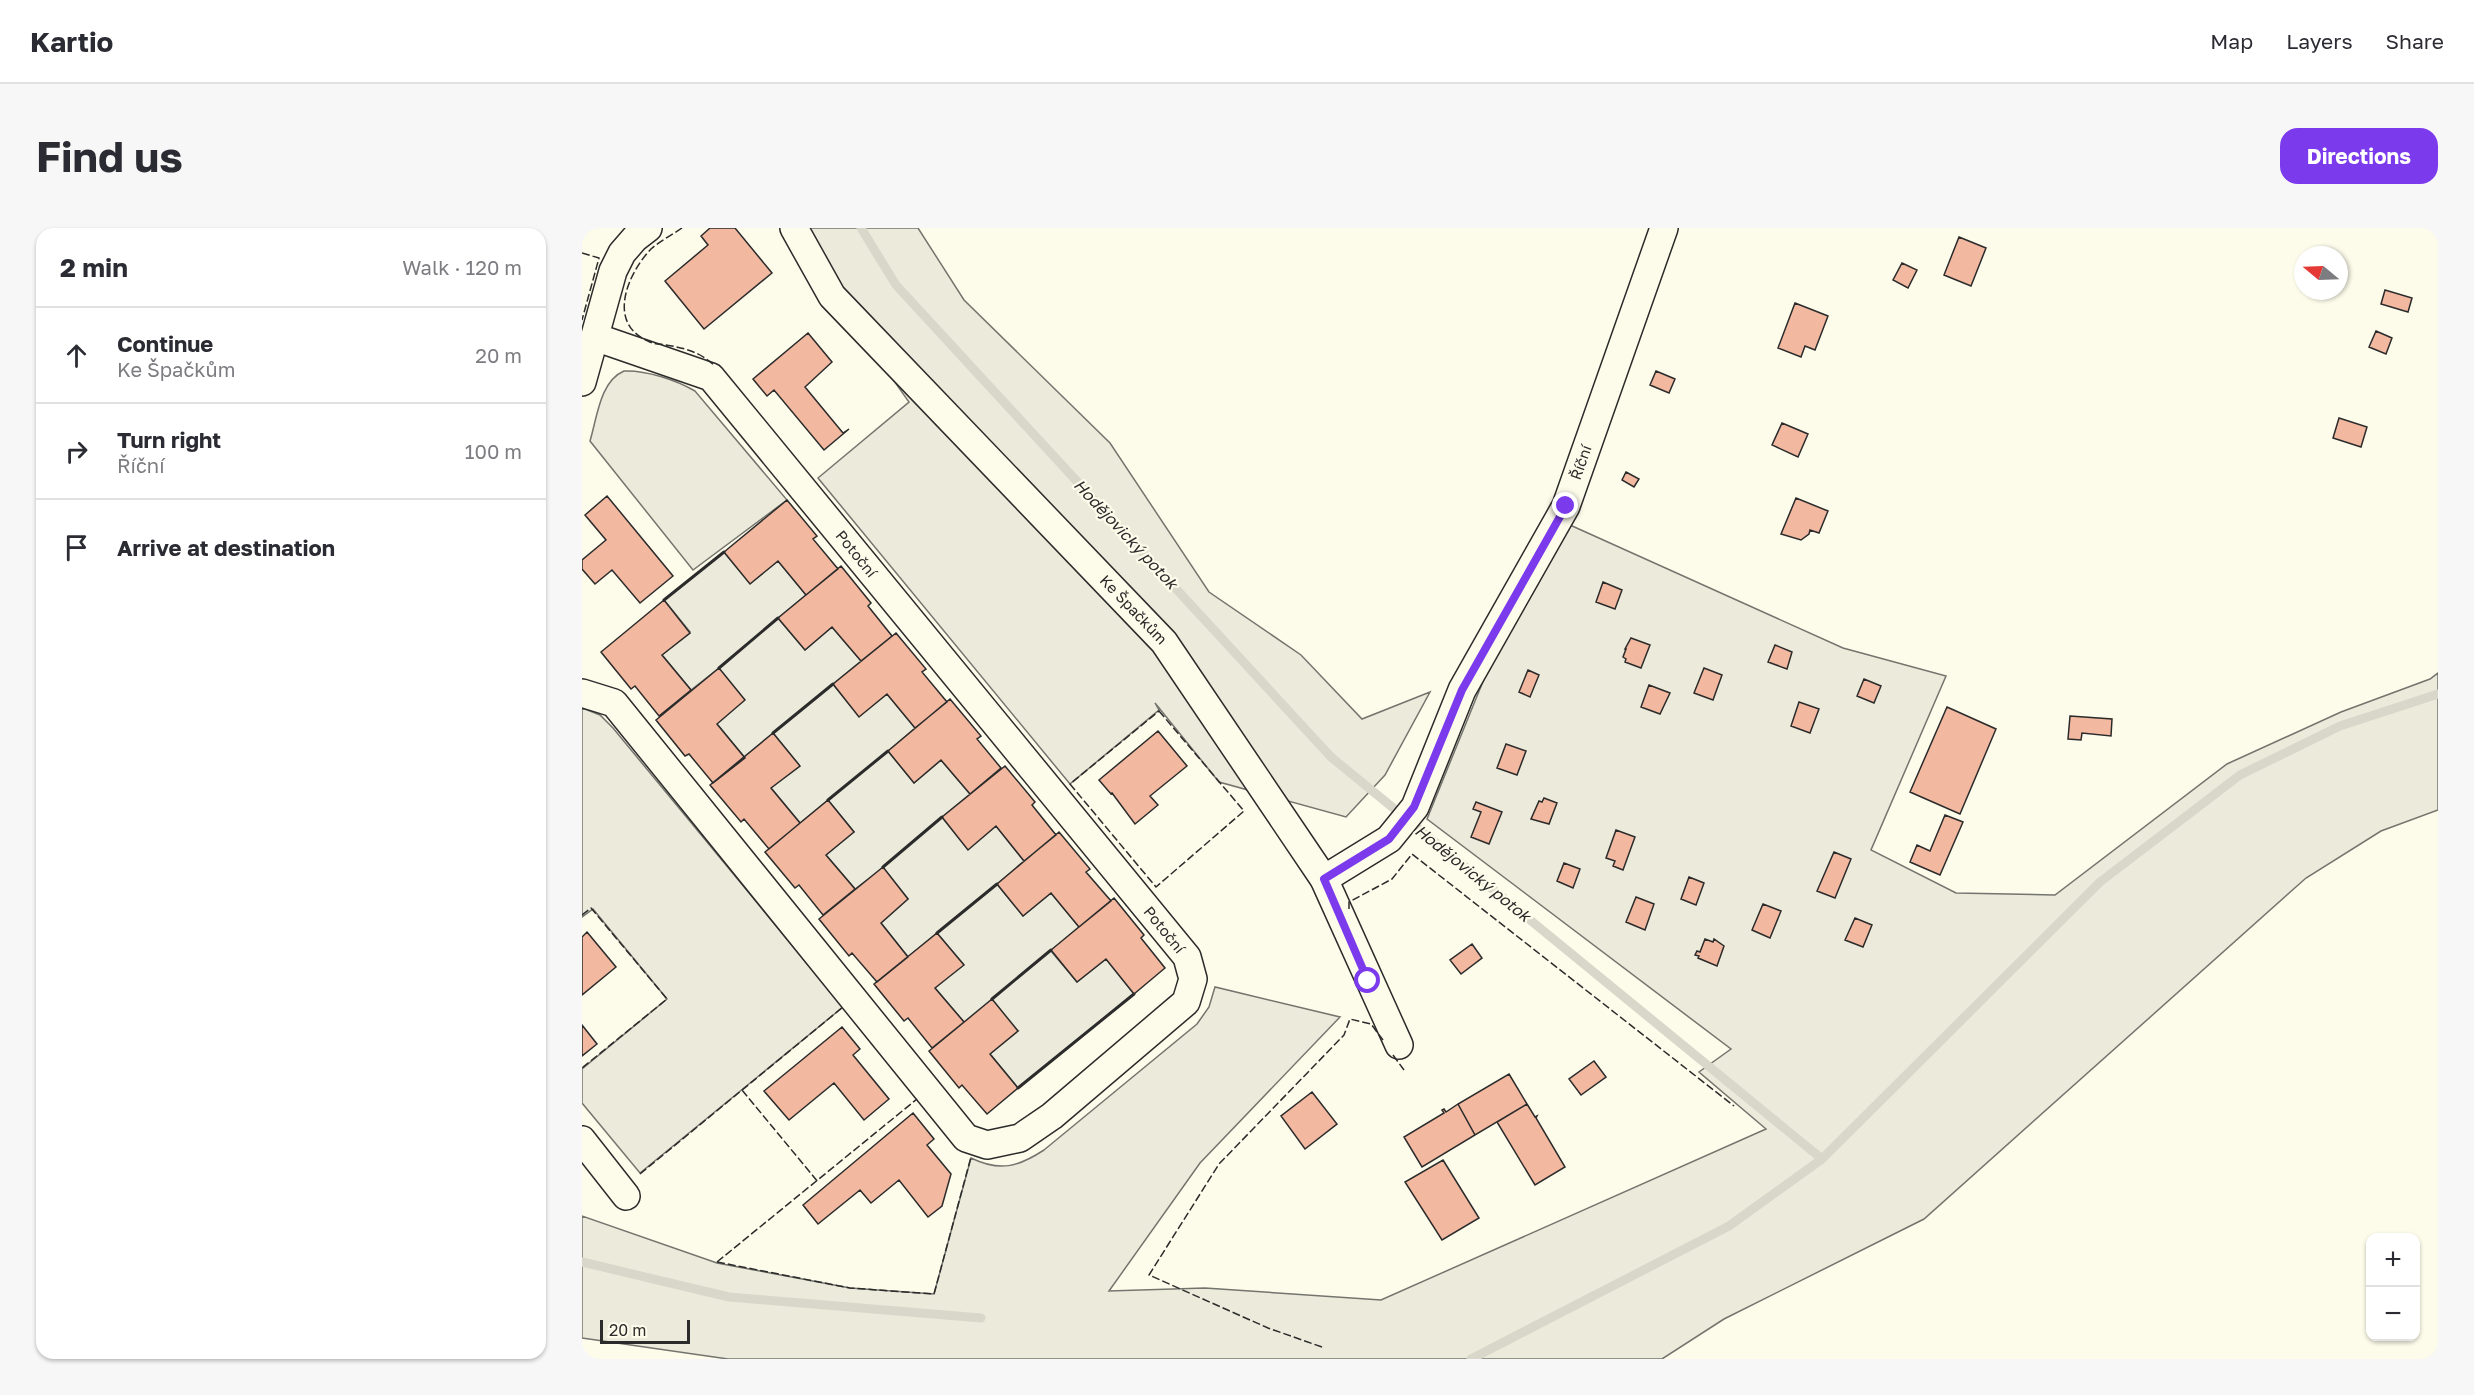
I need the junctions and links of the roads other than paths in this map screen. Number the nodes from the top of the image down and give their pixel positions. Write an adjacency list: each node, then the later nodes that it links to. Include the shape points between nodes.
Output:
1 (648, 228): 4 (street, via 622,253 613,271)
2 (794, 228): 7 (street, Ke Špačkům, via 832,296 1164,642)
3 (1664, 228): 7 (street, Říční, via 1566,506 1462,690 1414,807 1389,839)
4 (595, 337): 5 (street); 6 (street, Potoční, via 711,377 1187,957 1194,979 1186,1002 1052,1116 1020,1138 987,1146 966,1138 614,703)
5 (582, 382)
6 (582, 693)
7 (1324, 879): 8 (street, Ke Špačkům)
8 (1399, 1045)
9 (582, 1140): 10 (street)
10 (626, 1196)

